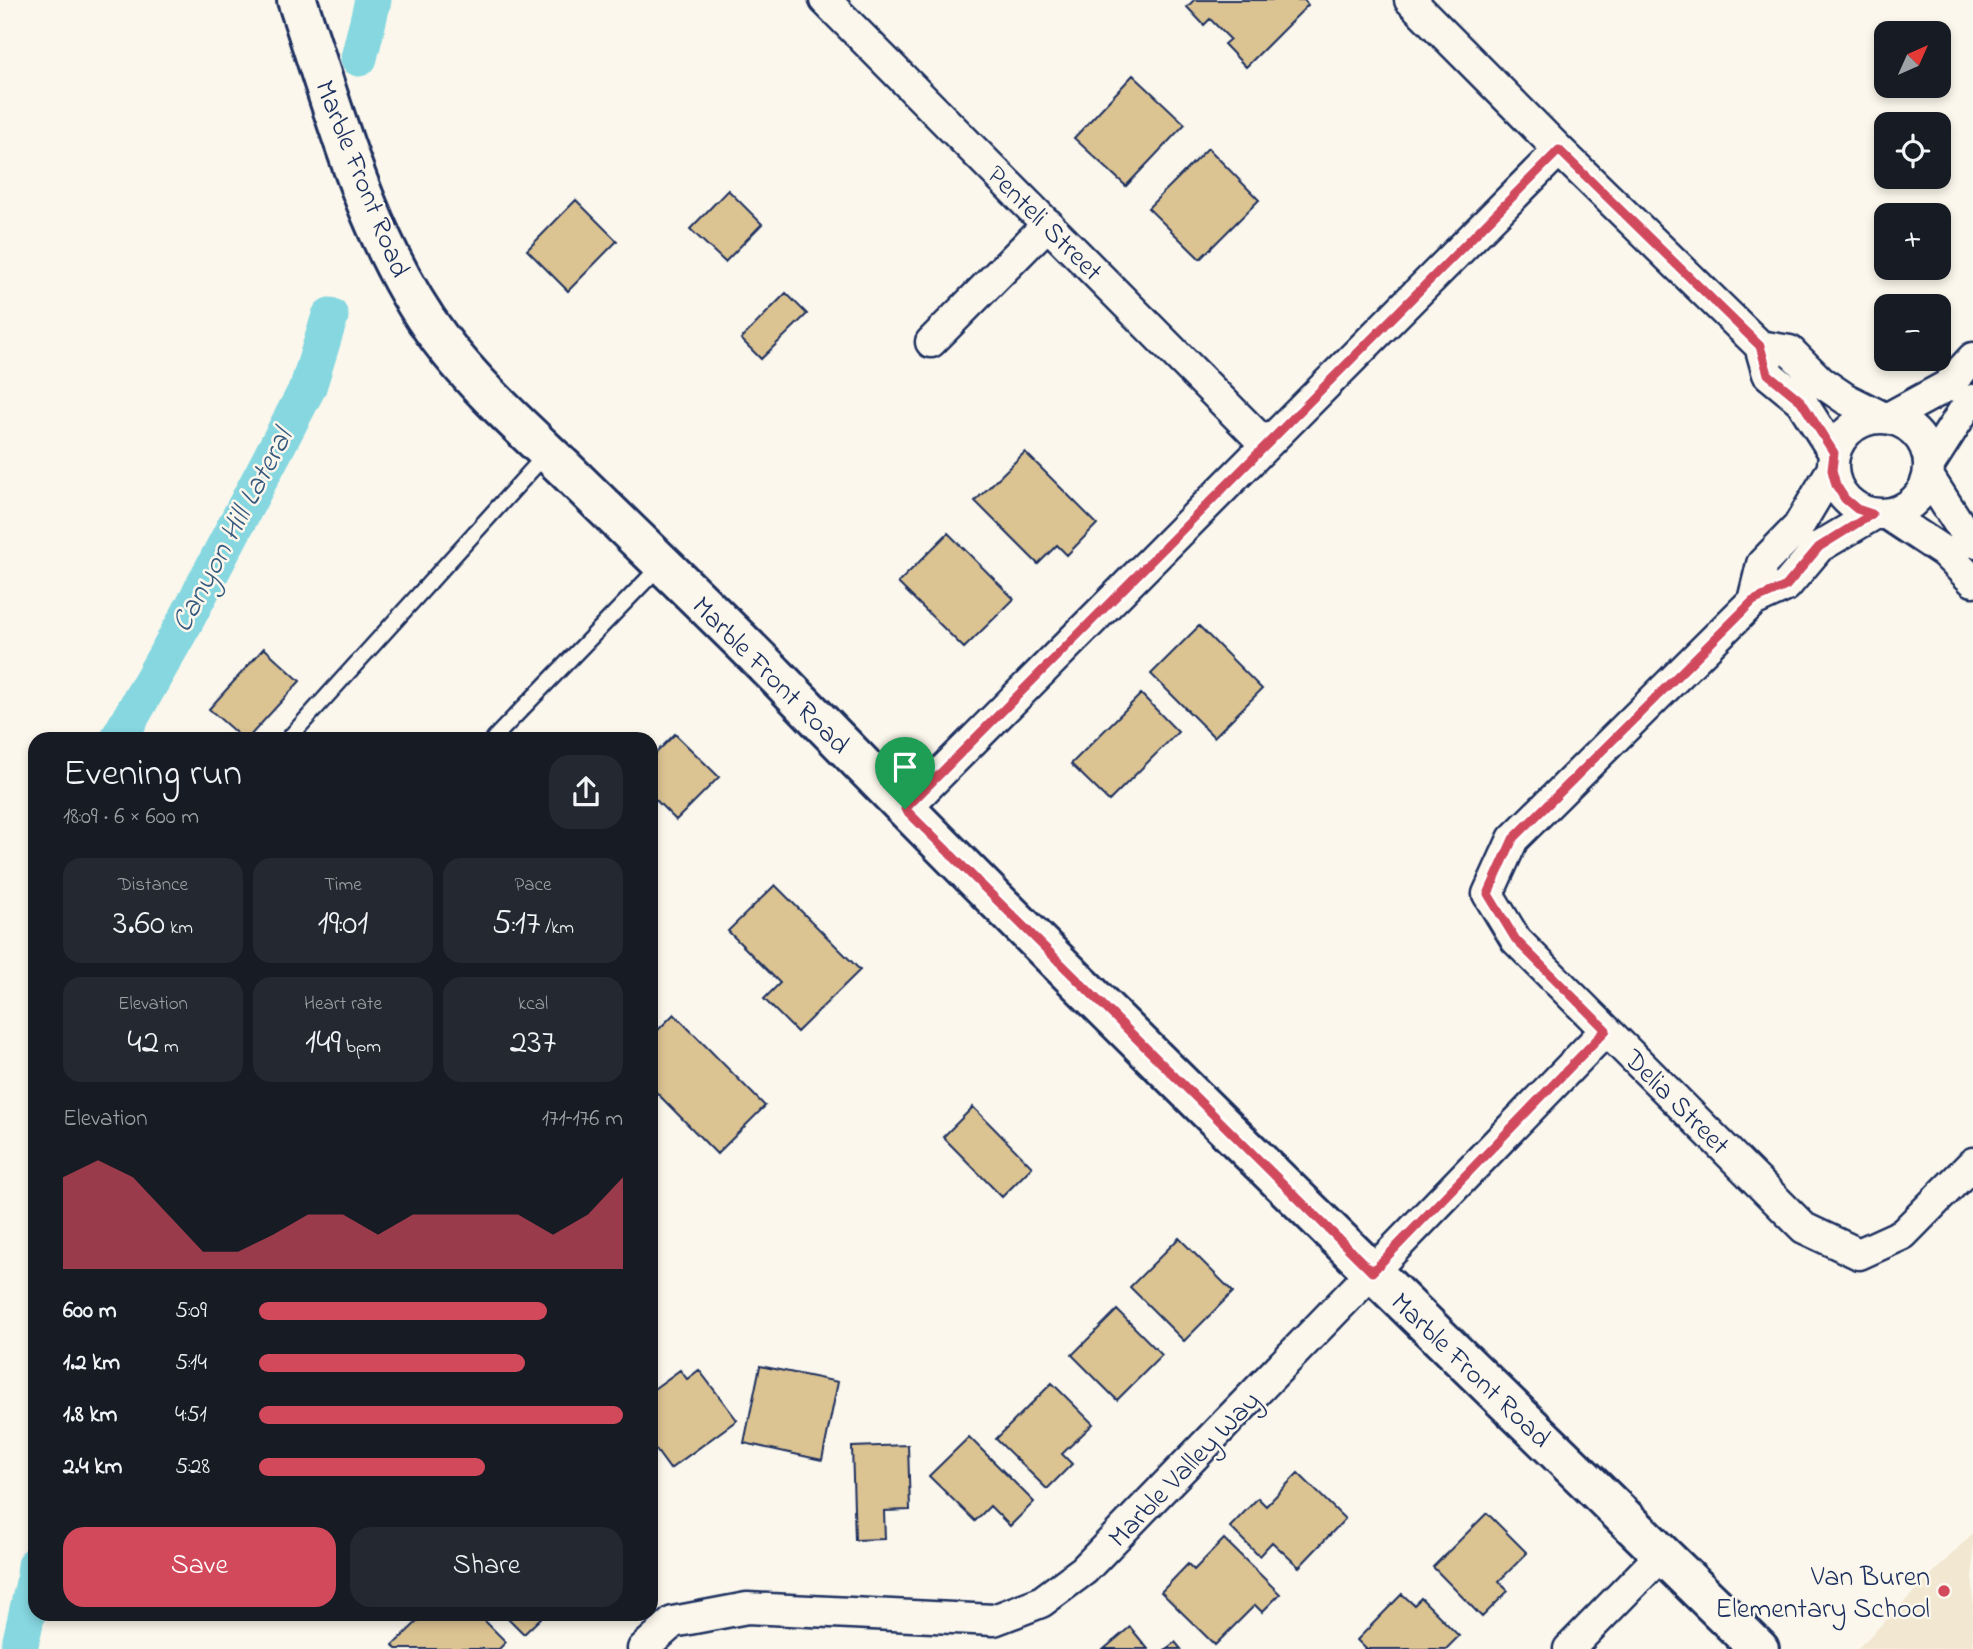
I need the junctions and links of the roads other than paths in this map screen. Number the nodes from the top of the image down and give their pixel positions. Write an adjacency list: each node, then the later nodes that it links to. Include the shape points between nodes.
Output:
1 (296, 0): 12 (street, Marble Front Road, via 364,196 398,273 439,338 489,396)
2 (825, 0): 5 (street, Penteli Street)
3 (1410, 0): 4 (street)
4 (1559, 150): 7 (street); 11 (street)
5 (1048, 224): 6 (street); 11 (street, Penteli Street)
6 (931, 342)
7 (1760, 346): 10 (street, via 1790,351 1821,382); 13 (street, via 1768,374 1801,401)
8 (1973, 358): 10 (street, via 1947,386)
9 (1973, 400): 14 (street)
10 (1885, 418): 13 (street, via 1851,427 1840,439); 14 (street, via 1912,429 1922,441)
11 (1266, 445): 22 (street)
12 (548, 453): 17 (street, Marble Front Road); 20 (lane)
13 (1833, 462): 15 (street, via 1836,485 1845,499 1857,509); 19 (street, via 1798,527 1762,564)
14 (1929, 470): 15 (street, via 1926,487 1916,500 1904,510); 16 (street)
15 (1880, 515): 18 (street, via 1944,552); 19 (street, via 1819,547 1786,586)
16 (1973, 542)
17 (662, 564): 21 (lane); 22 (street, Marble Front Road)
18 (1973, 581)
19 (1753, 601): 23 (street, Delia Street, via 1513,839 1488,894 1516,940)
20 (294, 732)
21 (500, 732)
22 (905, 809): 25 (street, Marble Front Road)
23 (1606, 1030): 24 (street, Delia Street, via 1804,1228 1859,1254 1903,1234); 25 (street, Marble Valley Way)
24 (1973, 1163)
25 (1372, 1272): 26 (street, Marble Front Road); 27 (street, Marble Valley Way, via 1084,1570 1041,1602 994,1620 747,1608 673,1622)
26 (1662, 1554): 28 (street); 29 (street, Marble Front Road)
27 (643, 1649)
28 (1569, 1649)
29 (1759, 1649)

